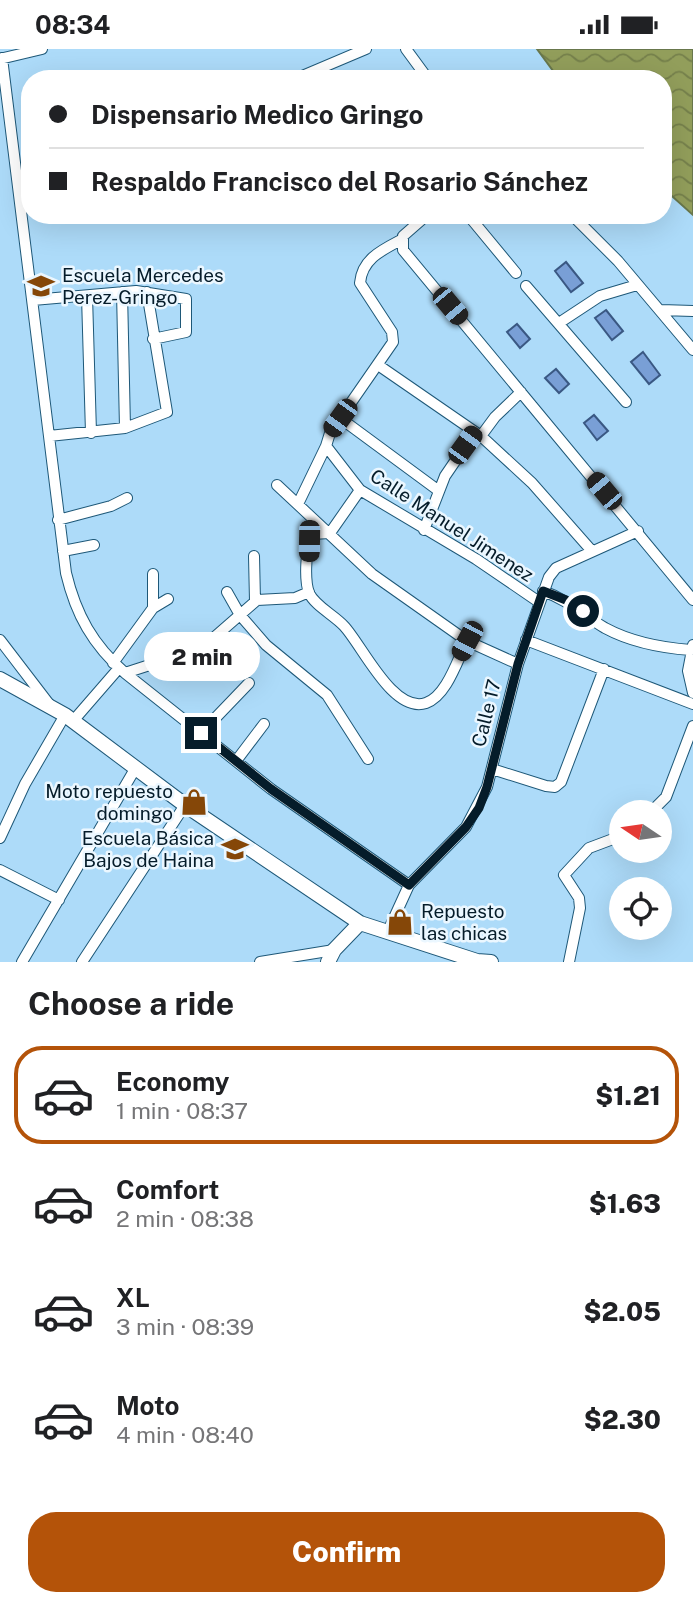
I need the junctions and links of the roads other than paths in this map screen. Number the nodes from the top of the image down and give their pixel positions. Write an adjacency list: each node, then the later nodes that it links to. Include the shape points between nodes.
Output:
1 (42, 49): 4 (street)
2 (366, 49): 5 (street)
3 (406, 49): 6 (street)
4 (1, 58): 8 (street)
5 (322, 70)
6 (421, 70)
7 (21, 166): 8 (street)
8 (17, 167): 9 (street)
9 (21, 200)
10 (24, 224): 21 (street)
11 (418, 224): 14 (street)
12 (475, 224): 15 (street)
13 (580, 224): 16 (street)
14 (401, 242): 27 (street, via 369,260 361,272 362,291 394,337); 28 (street)
15 (516, 273)
16 (638, 285): 22 (street); 24 (street, via 600,296)
17 (526, 286): 24 (street)
18 (122, 292): 19 (street); 20 (street); 31 (street)
19 (147, 292): 25 (street); 25 (street, via 186,299 186,332)
20 (87, 296): 21 (street); 32 (street)
21 (33, 300): 34 (street)
22 (661, 310): 23 (street); 26 (street)
23 (693, 311)
24 (559, 323): 29 (street)
25 (153, 339): 31 (street, via 166,413)
26 (693, 349)
27 (378, 365): 30 (street); 33 (street)
28 (521, 392): 33 (street); 43 (street)
29 (626, 402)
30 (340, 418): 35 (street); 38 (street)
31 (125, 428): 32 (street)
32 (91, 433): 34 (street)
33 (478, 434): 38 (street, via 456,458); 46 (street, via 532,483)
34 (49, 436): 41 (street)
35 (326, 446): 37 (street, Calle Manuel Jimenez); 40 (street)
36 (277, 485): 40 (street)
37 (360, 490): 42 (street, Calle Manuel Jimenez); 44 (street)
38 (439, 491): 42 (street)
39 (127, 498): 41 (street)
40 (299, 504): 44 (street)
41 (58, 520): 47 (street)
42 (425, 530): 52 (street, Calle Manuel Jimenez)
43 (638, 531): 46 (street, Calle 17); 54 (street)
44 (330, 533): 51 (street, via 312,534 309,541); 60 (street, via 372,574)
45 (94, 545): 47 (street)
46 (591, 550): 52 (street, Calle 17, via 556,568)
47 (63, 551): 63 (street, via 80,619)
48 (254, 556): 55 (street)
49 (153, 574): 56 (street)
50 (227, 592): 57 (street)
51 (309, 592): 55 (street, via 296,598); 60 (street, via 345,627 402,699 425,703 440,692)
52 (541, 596): 58 (street, Calle 17); 61 (street, Calle Manuel Jimenez, via 566,600 624,636 655,645)
53 (168, 599): 56 (street)
54 (693, 600)
55 (255, 601): 57 (street)
56 (153, 608): 63 (street)
57 (240, 615): 63 (street, via 202,648); 74 (street, via 327,695)
58 (526, 640): 62 (street, Calle 17); 64 (street)
59 (0, 641): 69 (street)
60 (467, 641): 62 (street)
61 (692, 647): 67 (street, via 688,671)
62 (518, 664): 77 (street, Calle 17)
63 (119, 668): 70 (street); 73 (street)
64 (604, 669): 68 (street); 77 (street, via 561,782 545,786)
65 (0, 679): 69 (main road)
66 (249, 683): 73 (street)
67 (693, 693)
68 (693, 703)
69 (49, 704): 70 (main road)
70 (69, 718): 76 (main road); 80 (street, via 25,784)
71 (264, 724): 75 (street)
72 (693, 726): 78 (street)
73 (201, 733): 75 (street)
74 (368, 759)
75 (236, 761): 83 (street)
76 (135, 769): 79 (main road); 84 (street)
77 (492, 769): 83 (street, Calle 17, via 479,808 466,827)
78 (663, 800)
79 (185, 804): 85 (main road); 89 (street)
80 (0, 838)
81 (609, 840): 92 (street, via 589,848 564,875 580,908)
82 (0, 870): 84 (street)
83 (409, 885): 86 (street, Calle 17)
84 (59, 901): 88 (street)
85 (360, 922): 86 (main road); 87 (main road)
86 (388, 931): 91 (main road)
87 (331, 956): 90 (street)
88 (22, 962)
89 (82, 962)
90 (260, 962)
91 (482, 962)
92 (569, 962)

